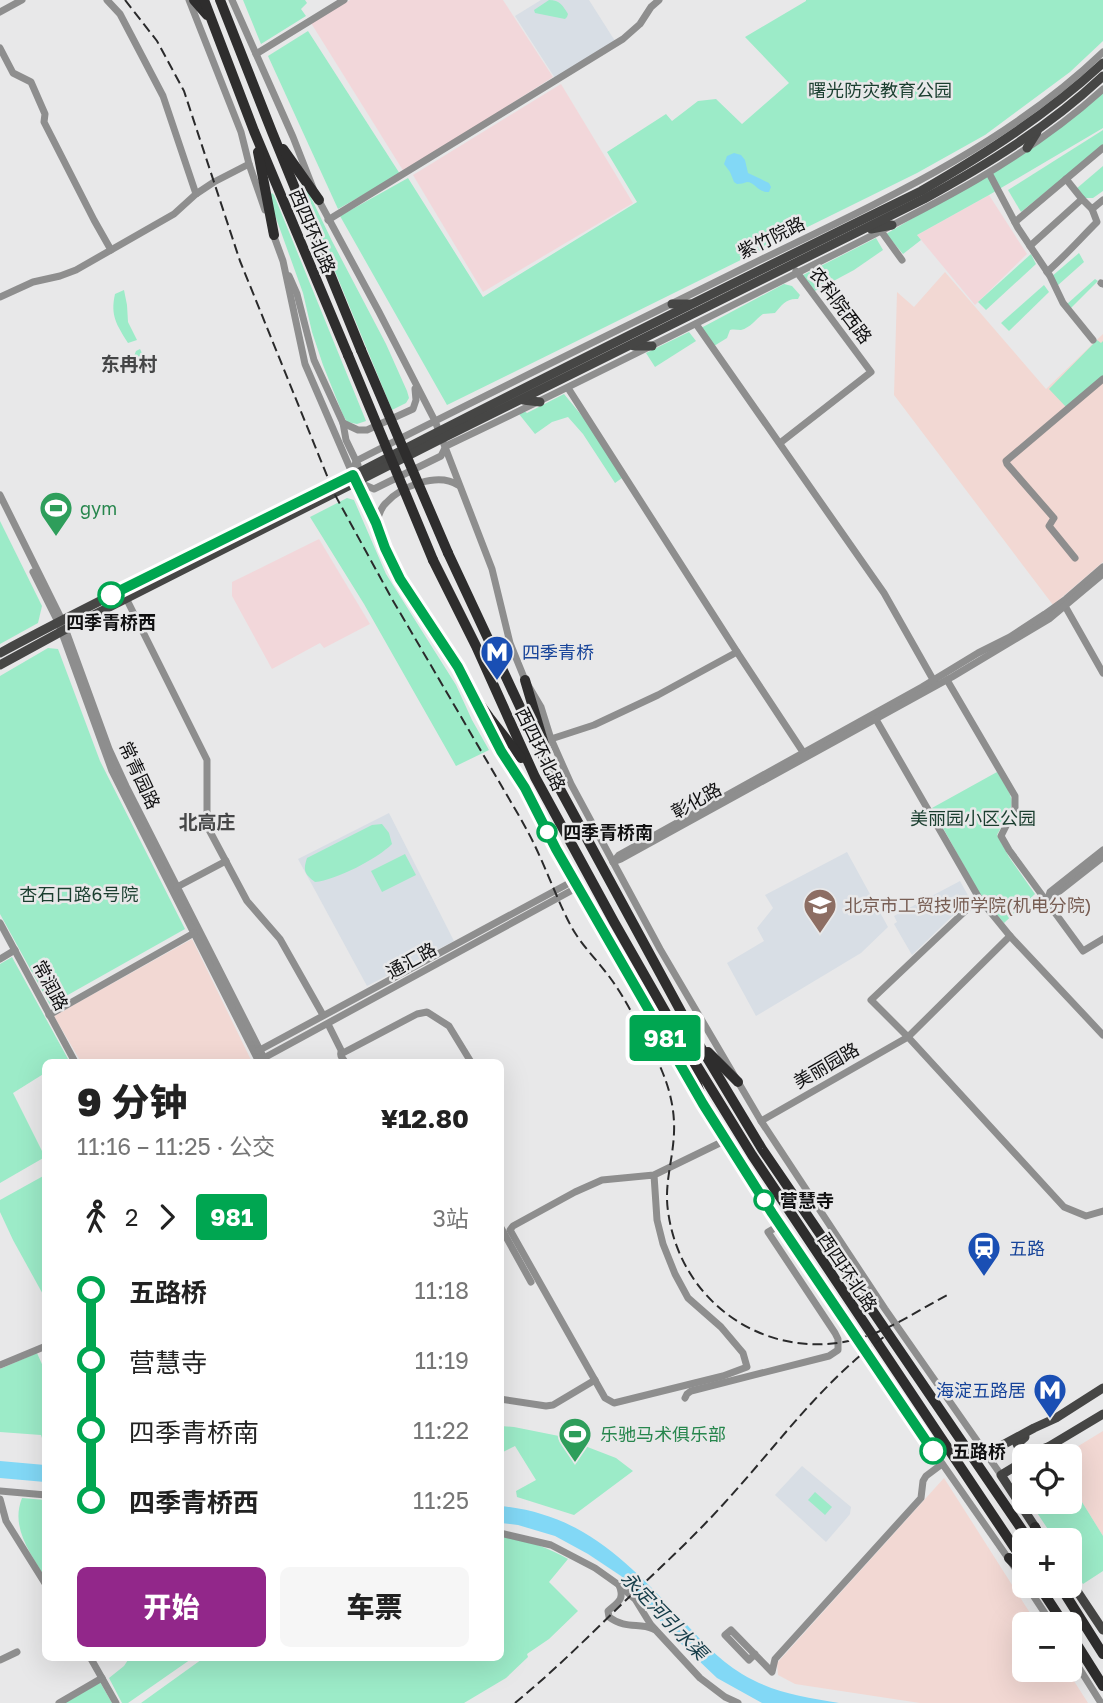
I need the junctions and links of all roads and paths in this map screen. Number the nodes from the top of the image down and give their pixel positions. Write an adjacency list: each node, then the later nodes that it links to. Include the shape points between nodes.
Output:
1 (22, 0): 9 (street)
2 (107, 0): 26 (street, via 120,14 163,96)
3 (191, 0): 10 (highway); 23 (street, 西四环北路)
4 (204, 0): 10 (highway, 西四环北路)
5 (220, 0): 20 (highway, 西四环北路)
6 (232, 0): 13 (street, 西四环北路)
7 (344, 0): 13 (street)
8 (659, 0): 31 (street, via 623,39 401,171)
9 (0, 12)
10 (212, 21): 19 (highway, 西四环北路)
11 (0, 48): 38 (street, via 13,74 30,82 44,121)
12 (1103, 52): 18 (street, 紫竹院路)
13 (256, 54): 28 (street, 西四环北路)
14 (1103, 63): 17 (main road, 紫竹院路)
15 (1103, 76): 17 (main road, 紫竹院路, via 1070,106)
16 (1103, 89): 21 (street, 紫竹院路)
17 (1036, 124): 18 (main road); 21 (main road); 34 (main road, 紫竹院路, via 980,168); 39 (main road, 紫竹院路)
18 (1010, 126): 39 (street, 紫竹院路)
19 (254, 131): 36 (highway); 84 (highway, 西四环北路, bridge, via 433,560)
20 (272, 132): 28 (highway); 83 (highway, 西四环北路, bridge, via 448,553)
21 (1027, 148): 24 (street, 紫竹院路)
22 (1103, 148): 25 (street)
23 (249, 164): 26 (street); 36 (street, 西四环北路)
24 (989, 173): 32 (street); 33 (street, 紫竹院路)
25 (1066, 179): 27 (street); 32 (street)
26 (196, 194): 38 (street, via 174,214)
27 (1082, 199): 30 (street); 37 (street)
28 (318, 200): 31 (street, 西四环北路)
29 (1103, 200): 30 (street)
30 (1092, 209): 42 (street, via 1097,222)
31 (328, 220): 51 (street, 西四环北路)
32 (1014, 222): 37 (street)
33 (892, 225): 34 (main road); 35 (street, 紫竹院路)
34 (859, 231): 39 (main road, 紫竹院路)
35 (881, 231): 39 (street, 紫竹院路); 40 (street)
36 (274, 235): 41 (street, 西四环北路)
37 (1030, 246): 42 (street)
38 (111, 250): 43 (street, via 76,270)
39 (790, 260): 44 (street, 紫竹院路); 45 (main road, 紫竹院路); 46 (street, 紫竹院路); 48 (main road, 紫竹院路); 59 (street, 农科院西路, via 871,372)
40 (902, 260)
41 (283, 261): 55 (street, 西四环北路, via 305,363); 56 (street, 西四环北路, via 314,360)
42 (1047, 272): 47 (street, via 1063,303)
43 (0, 297)
44 (672, 304): 45 (main road); 57 (street, 紫竹院路)
45 (692, 304): 57 (main road, 紫竹院路, via 556,370)
46 (696, 324): 49 (street, 紫竹院路); 59 (street)
47 (1093, 340)
48 (628, 346): 49 (main road); 53 (main road, 紫竹院路)
49 (652, 346): 52 (street, 紫竹院路)
50 (1103, 379): 66 (street, via 1006,461 1054,518 1049,527)
51 (414, 381): 56 (street, via 413,409 367,430); 57 (street, 西四环北路)
52 (568, 388): 54 (street, 紫竹院路); 72 (street)
53 (521, 400): 54 (main road); 57 (main road, 紫竹院路)
54 (540, 402): 57 (street, 紫竹院路)
55 (330, 418): 58 (street); 61 (street, 西四环北路)
56 (343, 423): 58 (street, 西四环北路)
57 (441, 434): 60 (street); 61 (main road); 61 (street, via 441,456 374,489); 62 (street, 西四环北路)
58 (346, 440): 60 (street, 西四环北路)
59 (780, 443): 78 (street, via 884,593)
60 (356, 461): 61 (street, 西四环北路)
61 (357, 476): 65 (street, 西四环北路); 69 (main road); 71 (main road)
62 (459, 485): 65 (street, via 444,479 411,486 388,500); 76 (street, 西四环北路, via 492,569 510,643)
63 (0, 495): 71 (street, 常青园路)
64 (0, 506): 71 (street, 常青园路)
65 (376, 523): 79 (street, 西四环北路, via 400,579)
66 (1075, 558)
67 (1103, 567): 78 (street, 彰化路, via 1045,614)
68 (1103, 574): 70 (street, 彰化路)
69 (126, 598): 71 (main road); 87 (street, via 206,760 207,826)
70 (1065, 607): 75 (street); 77 (street, 彰化路)
71 (62, 625): 73 (main road); 74 (main road); 90 (street, 常青园路, via 109,749); 94 (street, 常青园路, via 108,764)
72 (737, 652): 81 (street, via 594,725); 82 (street)
73 (0, 653)
74 (0, 665)
75 (1103, 673)
76 (525, 680): 81 (street, 西四环北路, via 541,707); 83 (highway)
77 (947, 680): 78 (street, 彰化路); 92 (street, via 1015,796 1015,808 1001,836)
78 (935, 683): 80 (street, 彰化路)
79 (471, 692): 84 (highway); 89 (street, 西四环北路)
80 (874, 717): 82 (street, 彰化路); 91 (street)
81 (551, 739): 88 (street, 西四环北路)
82 (805, 755): 88 (street, 彰化路)
83 (549, 769): 104 (highway, 西四环北路)
84 (535, 777): 105 (highway, 西四环北路)
85 (1103, 850): 92 (street, via 1049,892)
86 (1103, 857): 92 (street)
87 (226, 861): 90 (street); 100 (street, via 247,901 280,939)
88 (613, 862): 112 (street, 西四环北路)
89 (576, 883): 100 (street, 通汇路); 101 (street, 通汇路); 113 (street, 西四环北路)
90 (177, 887): 106 (street, 常青园路)
91 (979, 898): 95 (street); 103 (street, via 871,1000)
92 (1047, 902): 96 (street, via 1083,951)
93 (0, 923): 97 (street, 常润路)
94 (194, 933): 99 (street); 106 (street, 常青园路)
95 (1010, 936): 102 (street); 103 (street, 美丽园路)
96 (1103, 939)
97 (15, 950): 98 (street); 99 (street, 常润路)
98 (0, 959)
99 (49, 1015): 108 (street, 常润路)
100 (323, 1015): 106 (street, 通汇路)
101 (328, 1024): 107 (street); 110 (street, 通汇路)
102 (1103, 1035)
103 (908, 1037): 114 (street, 美丽园路); 117 (street, via 1064,1207 1086,1216)
104 (697, 1041): 112 (highway); 139 (highway, 西四环北路, via 762,1149)
105 (686, 1048): 113 (highway); 141 (highway, 西四环北路, via 752,1155)
106 (257, 1051): 109 (street, 常青园路)
107 (343, 1058): 111 (street, via 426,1012 449,1026)
108 (73, 1059)
109 (261, 1059)
110 (266, 1059)
111 (469, 1059)
112 (738, 1082): 114 (street, 西四环北路)
113 (703, 1104): 115 (street, 西四环北路)
114 (761, 1121): 131 (street, 西四环北路)
115 (726, 1140): 116 (street); 118 (street, 西四环北路)
116 (654, 1175): 123 (street, via 602,1180 510,1230); 123 (street, via 657,1220 675,1274 688,1298 743,1353 747,1367 614,1403 605,1398)
117 (1103, 1211)
118 (780, 1225): 125 (street, via 768,1232 835,1333 838,1350 691,1391); 132 (street, 西四环北路)
119 (504, 1234): 120 (street)
120 (531, 1282)
121 (42, 1348): 122 (street)
122 (0, 1365)
123 (595, 1380): 126 (street, via 553,1405)
124 (1103, 1388): 128 (main road)
125 (685, 1398)
126 (504, 1400)
127 (1103, 1414): 130 (main road)
128 (1056, 1418): 129 (main road); 131 (main road)
129 (1017, 1444)
130 (1053, 1444)
131 (986, 1454): 134 (street, 西四环北路)
132 (943, 1464): 142 (street, 西四环北路); 152 (street, via 926,1476 921,1498 775,1659 772,1672)
133 (1012, 1468): 134 (main road)
134 (1001, 1475): 138 (main road, 西四环北路)
135 (0, 1491): 136 (street)
136 (42, 1495)
137 (0, 1499): 145 (street, via 6,1521)
138 (1035, 1527)
139 (1021, 1528)
140 (504, 1534): 146 (street, via 551,1545)
141 (1012, 1544)
142 (1009, 1559): 143 (highway); 144 (street, 西四环北路)
143 (1012, 1562)
144 (1012, 1563)
145 (42, 1579)
146 (619, 1585): 150 (street, via 635,1599); 150 (street, via 621,1598 608,1611 609,1617 622,1625 649,1626)
147 (1068, 1598): 153 (highway)
148 (1082, 1598): 149 (main road)
149 (1103, 1630)
150 (656, 1631): 162 (street, via 700,1678)
151 (17, 1652): 155 (street)
152 (755, 1654)
153 (1103, 1654)
154 (1082, 1659): 159 (highway)
155 (0, 1660)
156 (92, 1661): 158 (street)
157 (1082, 1665): 163 (street)
158 (102, 1678): 160 (street); 161 (street)
159 (1103, 1686)
160 (59, 1703)
161 (116, 1703)
162 (738, 1703)
163 (1101, 1703)

